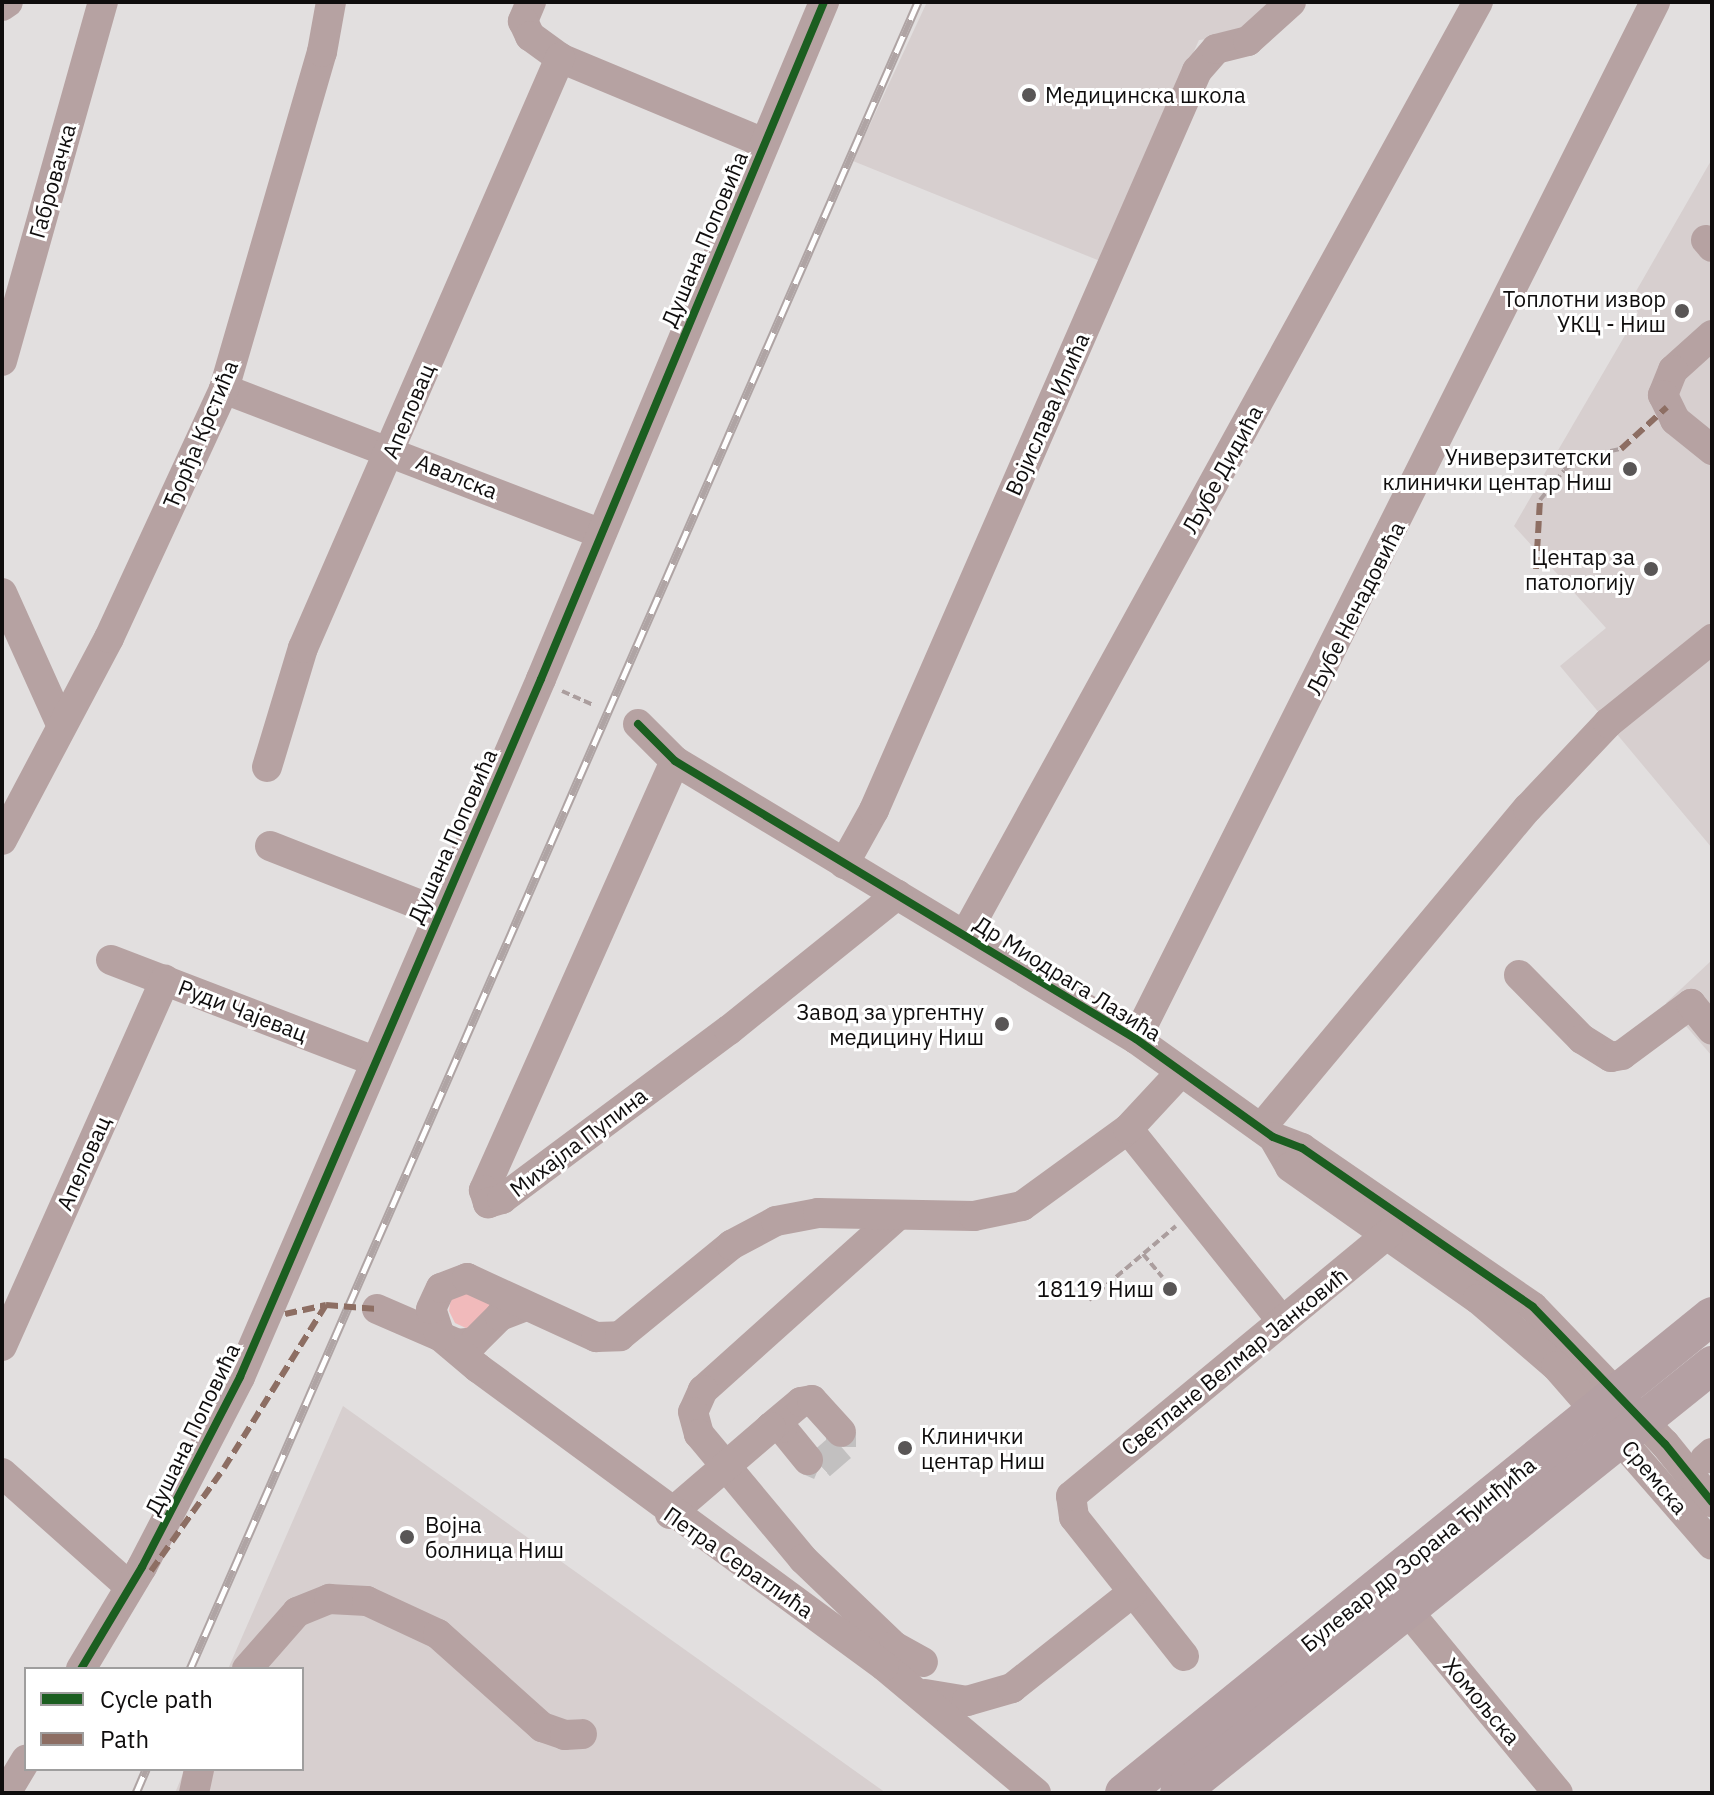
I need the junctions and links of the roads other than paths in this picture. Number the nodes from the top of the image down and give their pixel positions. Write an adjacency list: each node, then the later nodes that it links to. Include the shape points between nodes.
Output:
1 (8, 2): 9 (street)
2 (103, 2): 13 (street, Габровачка)
3 (331, 2): 14 (street, Ђорђа Крстића, via 322,52)
4 (531, 2): 10 (street, via 523,21 530,36)
5 (1291, 2): 26 (street, Војислава Илића, via 1248,41 1216,49 1197,71 874,810)
6 (1478, 2): 29 (street, Љубе Дидића)
7 (1655, 2): 35 (street, Љубе Ненадовића)
8 (813, 5): 11 (street, Душана Поповића)
9 (2, 6)
10 (560, 58): 11 (street); 15 (street, Апеловац)
11 (764, 143): 17 (street, Душана Поповића)
12 (1712, 335): 16 (street, via 1673,370 1663,395 1675,420)
13 (2, 361)
14 (224, 389): 15 (street, Авалска); 20 (street, Ђорђа Крстића, via 109,638)
15 (391, 449): 17 (street, Авалска); 23 (street, Апеловац, via 303,648)
16 (1712, 450)
17 (599, 533): 28 (street, Душана Поповића)
18 (2, 593): 20 (street)
19 (1712, 639): 39 (street, via 1595,736 1456,890)
20 (60, 722): 24 (street, Ђорђа Крстића)
21 (638, 724): 22 (street, Др Миодрага Лазића)
22 (675, 761): 26 (street, Др Миодрага Лазића); 27 (street, Михајла Пупина, via 484,1190 488,1203 502,1199 729,1030)
23 (267, 767)
24 (2, 840)
25 (270, 846): 28 (street, Душана Поповића)
26 (844, 864): 27 (street, Др Миодрага Лазића)
27 (897, 895): 29 (street, Др Миодрага Лазића)
28 (438, 912): 36 (street, Душана Поповића)
29 (965, 935): 35 (street, Др Миодрага Лазића)
30 (111, 960): 32 (street, Руди Чајевац)
31 (1519, 975): 33 (street, via 1582,1039 1611,1057 1622,1055)
32 (165, 980): 36 (street, Руди Чајевац); 47 (street, Апеловац)
33 (1701, 995): 34 (street)
34 (1712, 1030)
35 (1136, 1039): 37 (street, Др Миодрага Лазића)
36 (374, 1061): 58 (street, Душана Поповића, via 240,1377)
37 (1181, 1072): 38 (street); 39 (street, Др Миодрага Лазића)
38 (1128, 1129): 40 (street, via 1022,1206 974,1216); 45 (street)
39 (1267, 1133): 41 (street, Др Миодрага Лазића, via 1290,1167); 49 (street, Др Миодрага Лазића, via 1302,1148 1533,1307)
40 (897, 1216): 42 (street, via 818,1213 754,1230 628,1333 613,1339); 64 (street, via 703,1390 693,1412 699,1434 803,1559)
41 (1388, 1234): 45 (street, Светлане Велмар Јанковић); 49 (street, Др Миодрага Лазића)
42 (523, 1307): 46 (street, via 500,1316 474,1342 458,1344); 46 (street, via 483,1283 455,1280 434,1299 432,1322)
43 (377, 1309): 46 (street)
44 (1712, 1316): 49 (main road, Булевар др Зорана Ђинђића)
45 (1282, 1321): 59 (street, Светлане Велмар Јанковић, via 1071,1496 1071,1512)
46 (439, 1335): 56 (street, Петра Сератлића)
47 (2, 1346)
48 (1712, 1365): 51 (main road, Булевар др Зорана Ђинђића)
49 (1608, 1402): 51 (street, Сремска); 71 (main road, Булевар др Зорана Ђинђића)
50 (767, 1430): 52 (street, via 801,1402 812,1400); 53 (street, via 782,1428); 56 (street)
51 (1633, 1430): 55 (street, Сремска); 57 (street, Сремска); 60 (main road, Булевар др Зорана Ђинђића)
52 (841, 1432)
53 (808, 1460)
54 (2, 1473): 58 (street)
55 (1712, 1502)
56 (670, 1514): 64 (street, Петра Сератлића)
57 (1712, 1545)
58 (130, 1587): 62 (street, Душана Поповића)
59 (1132, 1593): 61 (street); 64 (street, via 1012,1688 967,1701)
60 (1407, 1610): 72 (main road, Булевар др Зорана Ђинђића); 73 (street, Хомољска)
61 (1184, 1656)
62 (82, 1667)
63 (249, 1667): 65 (street, via 297,1612 329,1599 367,1601 438,1634 542,1727)
64 (919, 1676): 70 (street, Петра Сератлића)
65 (582, 1734)
66 (24, 1763): 68 (street)
67 (199, 1771): 69 (street)
68 (6, 1793)
69 (194, 1793)
70 (1036, 1793)
71 (1124, 1793)
72 (1179, 1793)
73 (1558, 1793)

